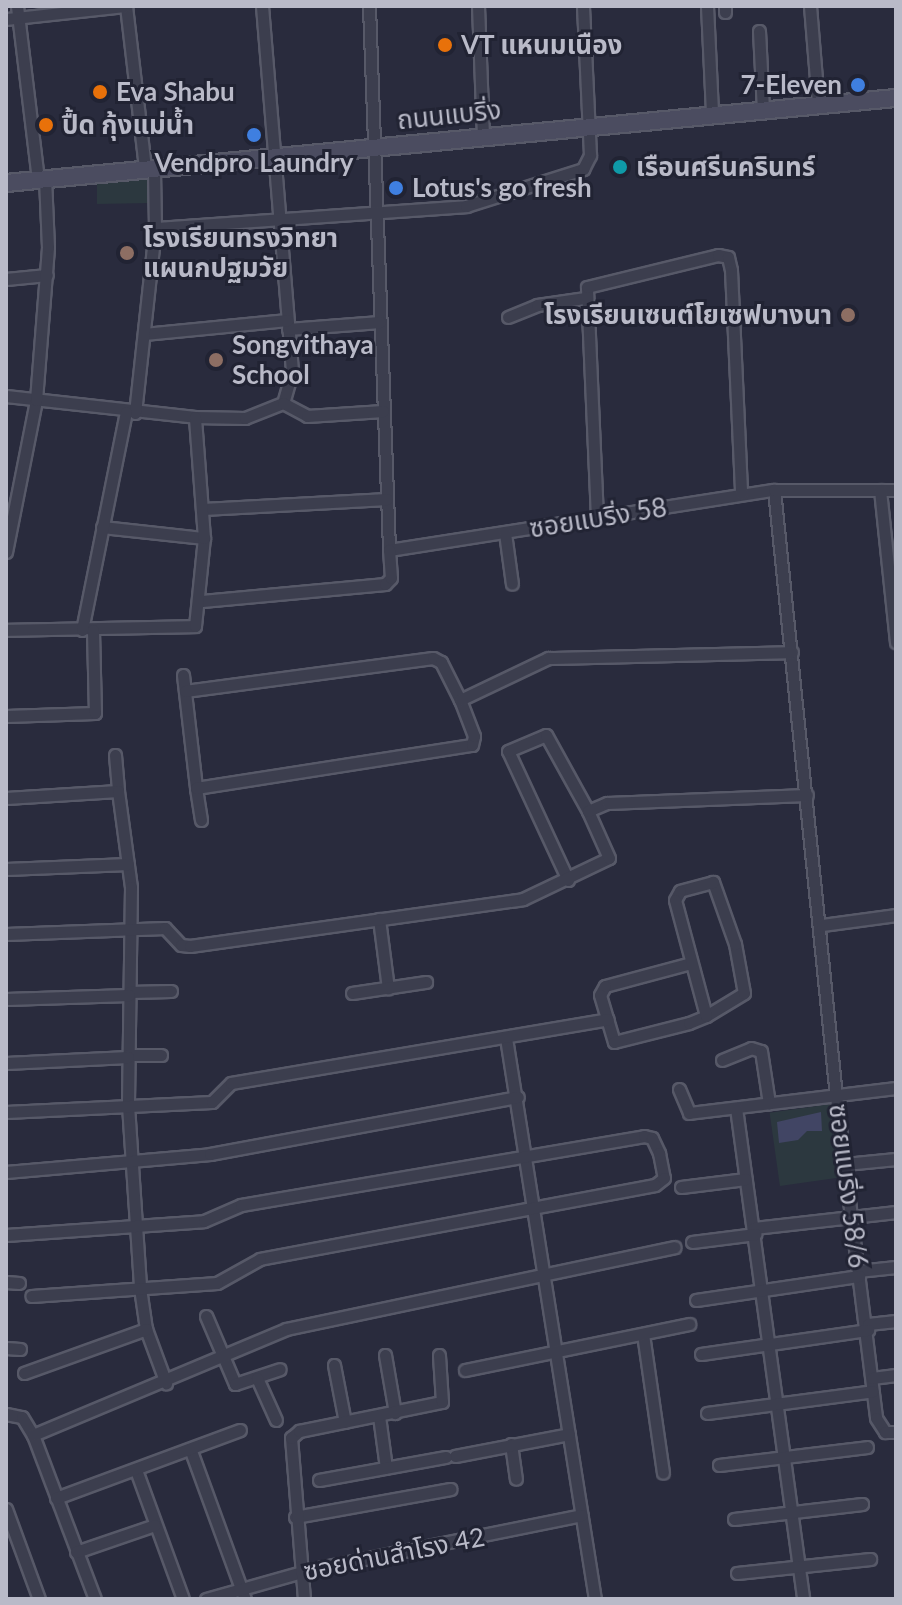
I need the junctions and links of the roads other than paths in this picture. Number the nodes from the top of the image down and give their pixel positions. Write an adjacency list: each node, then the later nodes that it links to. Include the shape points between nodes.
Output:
1 (126, 6): 8 (street); 18 (street)
2 (262, 6): 17 (street)
3 (369, 6): 16 (street)
4 (478, 6): 15 (street)
5 (583, 6): 14 (street)
6 (707, 6): 13 (street)
7 (810, 6): 11 (street)
8 (14, 14): 19 (street)
9 (759, 31): 12 (street)
10 (896, 98): 11 (main road, ถนนแบริ่ง)
11 (818, 104): 12 (main road, ถนนแบริ่ง)
12 (763, 109): 13 (main road, ถนนแบริ่ง)
13 (712, 113): 14 (main road, ถนนแบริ่ง)
14 (588, 125): 15 (main road, ถนนแบริ่ง); 21 (street, via 588,164 572,175 486,203)
15 (483, 136): 16 (main road, ถนนแบริ่ง)
16 (372, 147): 17 (main road, ถนนแบริ่ง); 21 (street)
17 (272, 157): 18 (main road, ถนนแบริ่ง); 22 (street)
18 (150, 168): 19 (main road, ถนนแบริ่ง); 23 (street)
19 (41, 179): 20 (main road, ถนนแบริ่ง); 24 (street)
20 (6, 183)
21 (374, 209): 22 (street); 28 (street)
22 (277, 218): 23 (street); 29 (street)
23 (155, 228): 30 (street)
24 (47, 275): 25 (street); 32 (street)
25 (6, 279)
26 (585, 298): 27 (street, via 537,305); 42 (street, via 587,287 596,282 728,257); 45 (street)
27 (508, 317)
28 (380, 322): 29 (street); 34 (street)
29 (288, 324): 30 (street); 33 (street, via 292,383)
30 (144, 334): 35 (street)
31 (6, 396): 32 (street)
32 (36, 400): 35 (street); 38 (street)
33 (283, 403): 34 (street, via 307,416); 36 (street, via 245,418)
34 (383, 411): 43 (street)
35 (130, 413): 36 (street); 46 (street)
36 (195, 417): 44 (street)
37 (6, 486): 38 (street)
38 (20, 487): 49 (street)
39 (774, 490): 40 (street, ซอยแบริ่ง 58); 42 (street, ซอยแบริ่ง 58); 57 (street)
40 (880, 490): 41 (street, ซอยแบริ่ง 58); 52 (street)
41 (896, 490)
42 (741, 494): 45 (street, ซอยแบริ่ง 58)
43 (387, 499): 44 (street); 50 (street)
44 (203, 509): 48 (street)
45 (597, 518): 47 (street, ซอยแบริ่ง 58)
46 (102, 527): 48 (street); 55 (street)
47 (505, 533): 50 (street, ซอยแบริ่ง 58); 51 (street)
48 (204, 538): 53 (street)
49 (6, 547)
50 (389, 550): 53 (street, via 391,578 385,584)
51 (512, 584)
52 (893, 585): 56 (street)
53 (202, 601): 55 (street, via 191,629)
54 (6, 630): 55 (street)
55 (88, 630): 61 (street, via 95,718)
56 (896, 642)
57 (792, 652): 60 (street, via 548,658); 65 (street)
58 (183, 675): 59 (street)
59 (185, 691): 60 (street, via 433,658 441,662); 63 (street)
60 (460, 700): 63 (street, via 474,736 468,747)
61 (6, 716)
62 (115, 755): 64 (street)
63 (196, 788): 68 (street)
64 (118, 791): 66 (street); 69 (street)
65 (807, 795): 67 (street, via 615,801); 74 (street)
66 (6, 798)
67 (588, 811): 71 (street, via 609,858); 71 (street, via 544,733 508,751)
68 (201, 820)
69 (128, 864): 70 (street); 75 (street)
70 (6, 869)
71 (568, 880): 73 (street, via 523,899)
72 (896, 915): 74 (street)
73 (379, 919): 75 (street, via 190,946 181,945 165,928); 79 (street)
74 (822, 925): 93 (street, ซอยแบริ่ง 58/6)
75 (132, 930): 76 (street); 81 (street)
76 (6, 934)
77 (691, 963): 84 (street); 84 (street, via 675,896 713,882 746,986 744,993); 85 (street, via 601,989)
78 (426, 982): 79 (street)
79 (388, 988): 82 (street)
80 (171, 991): 81 (street)
81 (129, 993): 83 (street); 88 (street)
82 (352, 993)
83 (6, 999)
84 (706, 1016): 85 (street, via 614,1042)
85 (608, 1019): 86 (street)
86 (506, 1038): 94 (street); 96 (street, via 231,1083 212,1102)
87 (161, 1055): 88 (street)
88 (128, 1056): 90 (street); 96 (street)
89 (722, 1060): 95 (street, via 751,1048 761,1051)
90 (6, 1063)
91 (896, 1088): 93 (street)
92 (679, 1089): 97 (street, via 689,1113)
93 (836, 1096): 95 (street); 102 (street, ซอยแบริ่ง 58/6)
94 (518, 1097): 99 (street); 101 (street)
95 (769, 1103): 97 (street)
96 (128, 1105): 98 (street); 101 (street)
97 (736, 1108): 104 (street)
98 (6, 1112)
99 (527, 1153): 106 (street); 106 (street, via 649,1137 664,1178 655,1185); 109 (street, via 241,1205 204,1221)
100 (896, 1159): 102 (street)
101 (130, 1164): 103 (street); 109 (street)
102 (845, 1164): 108 (street, ซอยแบริ่ง 58/6)
103 (6, 1172)
104 (746, 1179): 105 (street); 110 (street)
105 (681, 1187)
106 (537, 1209): 115 (street); 119 (street, via 260,1259 217,1283)
107 (896, 1212): 108 (street)
108 (851, 1216): 110 (street); 116 (street, ซอยแบริ่ง 58/6)
109 (136, 1225): 111 (street); 119 (street)
110 (754, 1231): 112 (street); 120 (street)
111 (6, 1235)
112 (692, 1242)
113 (674, 1247): 115 (street)
114 (896, 1267): 116 (street)
115 (547, 1274): 132 (street); 136 (street, via 286,1329)
116 (859, 1274): 120 (street); 126 (street, ซอยแบริ่ง 58/6)
117 (6, 1282): 118 (street)
118 (19, 1283)
119 (140, 1288): 121 (street); 127 (street)
120 (763, 1289): 122 (street); 129 (street)
121 (31, 1296)
122 (696, 1300)
123 (206, 1316): 136 (street)
124 (896, 1321): 126 (street)
125 (689, 1324): 128 (street)
126 (868, 1327): 129 (street); 143 (street, ซอยแบริ่ง 58/6)
127 (146, 1329): 140 (street); 144 (street)
128 (643, 1334): 132 (street); 164 (street)
129 (769, 1343): 133 (street); 146 (street)
130 (6, 1348): 131 (street)
131 (20, 1349)
132 (559, 1349): 139 (street); 155 (street)
133 (701, 1354)
134 (385, 1355): 147 (street)
135 (439, 1355): 147 (street, via 442,1402)
136 (223, 1359): 142 (street, via 237,1385); 144 (street)
137 (334, 1365): 152 (street)
138 (280, 1369): 142 (street)
139 (465, 1370)
140 (24, 1373)
141 (896, 1375): 143 (street)
142 (257, 1378): 151 (street)
143 (872, 1378): 145 (street, ซอยแบริ่ง 58/6)
144 (166, 1383): 156 (street)
145 (873, 1391): 146 (street); 154 (street, ซอยแบริ่ง 58/6, via 880,1426)
146 (779, 1401): 148 (street); 160 (street)
147 (395, 1413): 150 (street)
148 (707, 1413)
149 (12, 1414): 156 (street)
150 (379, 1416): 152 (street); 162 (street)
151 (276, 1420)
152 (345, 1422): 173 (street, via 299,1431 291,1438)
153 (240, 1430): 159 (street)
154 (896, 1432)
155 (569, 1434): 157 (street); 172 (street)
156 (33, 1435): 168 (street)
157 (511, 1444): 162 (street); 165 (street)
158 (867, 1447): 160 (street)
159 (191, 1451): 163 (street); 181 (street)
160 (786, 1459): 161 (street); 171 (street)
161 (719, 1465)
162 (386, 1468): 166 (street)
163 (136, 1470): 168 (street); 175 (street)
164 (663, 1473)
165 (516, 1479)
166 (319, 1480)
167 (450, 1489): 173 (street)
168 (56, 1498): 176 (street)
169 (862, 1504): 171 (street)
170 (6, 1509): 182 (street)
171 (794, 1514): 174 (street); 178 (street)
172 (582, 1515): 179 (street, ซอยด่านสำโรง 42); 187 (street)
173 (295, 1517): 179 (street)
174 (734, 1519)
175 (155, 1525): 176 (street); 184 (street)
176 (76, 1552): 183 (street)
177 (870, 1559): 178 (street)
178 (798, 1566): 180 (street); 188 (street)
179 (298, 1572): 181 (street, ซอยด่านสำโรง 42); 186 (street)
180 (737, 1573)
181 (244, 1595): 185 (street, ซอยด่านสำโรง 42)
182 (39, 1599)
183 (95, 1599)
184 (183, 1599)
185 (206, 1599)
186 (304, 1599)
187 (595, 1599)
188 (803, 1599)

